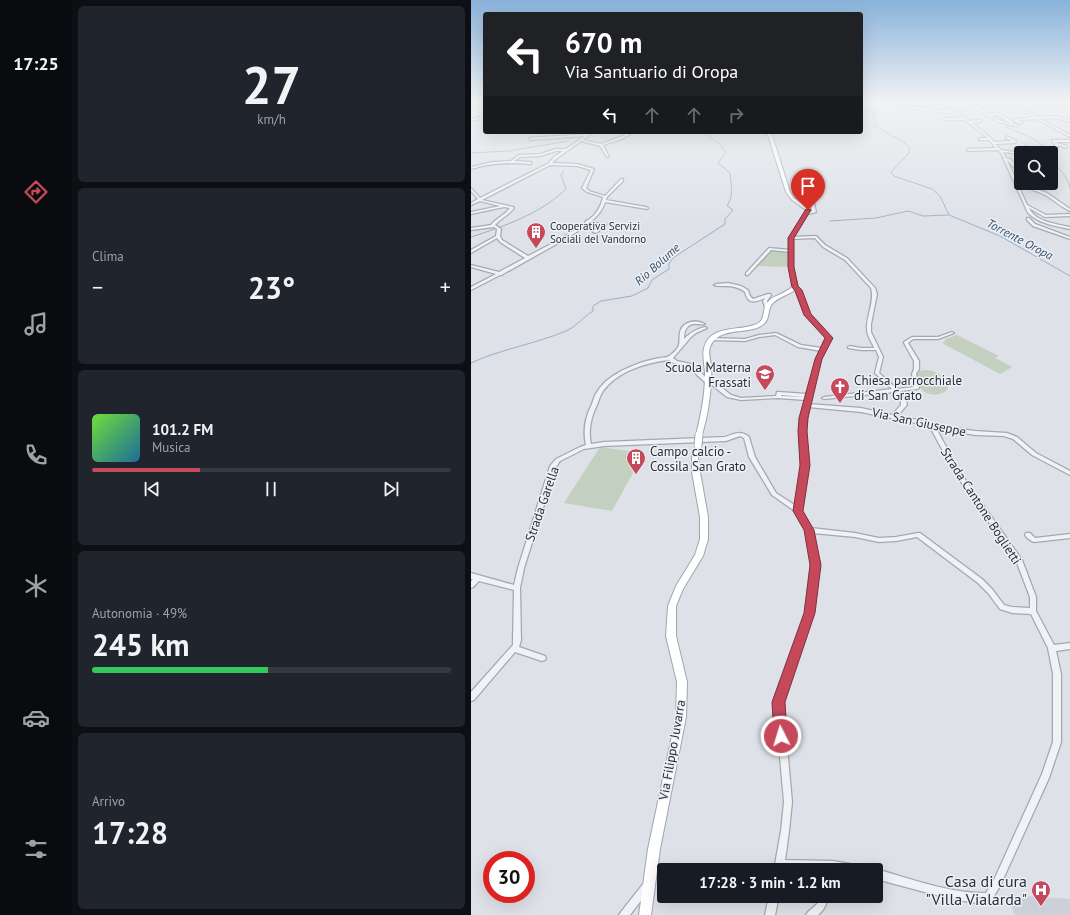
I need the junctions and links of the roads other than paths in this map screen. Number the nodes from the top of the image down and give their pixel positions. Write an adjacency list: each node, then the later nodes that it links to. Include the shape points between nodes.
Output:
1 (575, 144): 11 (street)
2 (596, 144): 8 (street)
3 (605, 144): 8 (street)
4 (773, 144): 35 (main road, via 791,196 805,207)
5 (993, 144): 6 (street); 9 (street); 13 (street)
6 (996, 144)
7 (1057, 144): 10 (street)
8 (601, 145): 15 (street)
9 (1015, 146)
10 (1066, 147)
11 (566, 150): 17 (street, via 519,156); 19 (street)
12 (968, 150): 13 (street)
13 (999, 150): 14 (street); 16 (street)
14 (1014, 152)
15 (608, 156)
16 (1005, 159): 20 (street); 31 (street)
17 (511, 161): 18 (street); 21 (street, via 489,163)
18 (530, 163)
19 (550, 164): 26 (street, via 573,164 593,170 584,188 588,192); 27 (street)
20 (1014, 165)
21 (471, 169)
22 (622, 180): 26 (street)
23 (471, 189): 27 (street)
24 (1033, 190): 33 (street, via 1048,195)
25 (809, 191): 35 (street, via 814,212)
26 (605, 197): 28 (street)
27 (480, 200): 29 (street); 30 (street)
28 (605, 201): 32 (street); 38 (street, via 601,210)
29 (471, 204)
30 (504, 206): 34 (street); 39 (street, via 512,210 493,224)
31 (1027, 206): 36 (street, via 1045,216); 40 (street, via 1038,219)
32 (645, 208)
33 (1070, 210)
34 (471, 213)
35 (808, 213): 44 (main road)
36 (1070, 216)
37 (1028, 219): 45 (street, via 1034,225)
38 (587, 222): 42 (street, via 604,225); 48 (street, via 566,238)
39 (496, 227): 41 (street); 43 (street)
40 (1070, 228)
41 (471, 229)
42 (595, 232)
43 (498, 236): 47 (street); 48 (street, via 503,243)
44 (791, 238): 46 (main road); 60 (street, via 816,237 824,246 846,259 873,288 875,294 869,332)
45 (1070, 238)
46 (791, 251): 51 (street, via 770,250); 53 (main road)
47 (471, 252)
48 (529, 258): 50 (street)
49 (471, 266): 50 (street)
50 (501, 274): 54 (street)
51 (747, 274)
52 (716, 285): 55 (street, via 740,286 747,291 752,300 769,295 765,301)
53 (795, 287): 55 (main road); 61 (street, via 807,315 829,338)
54 (471, 290)
55 (767, 307): 57 (main road, via 766,318 757,326 725,331)
56 (952, 333): 64 (street, via 938,338 920,337 907,340 907,347 917,362 914,374 917,388)
57 (711, 339): 61 (street, via 745,340 777,334 800,346); 63 (main road, Via Filippo Juvarra, via 707,346)
58 (680, 347): 58 (street, via 694,332 704,326 694,322 689,324 683,331); 62 (street)
59 (850, 347): 60 (street)
60 (877, 349): 64 (street, via 881,357 877,373)
61 (823, 350): 66 (street)
62 (670, 358): 63 (street, via 675,362 693,366); 69 (street, via 636,365 606,384 590,413 587,439)
63 (708, 382): 66 (street, Via San Giuseppe, via 735,398 778,397 779,393); 86 (main road, Via Filippo Juvarra, via 707,402 695,457 704,517 704,538 699,556 679,588 672,606 671,636 683,682 681,717)
64 (896, 390): 65 (street); 67 (street, via 904,405)
65 (824, 398)
66 (807, 400): 67 (street, Via San Giuseppe); 71 (street, via 803,431 805,465)
67 (894, 416): 68 (street, Via San Giuseppe)
68 (932, 426): 70 (street, Via San Giuseppe, via 975,433 1005,434 1015,438 1034,454); 78 (street, Strada Cantone Boglietti, via 957,472 1020,562 1033,597)
69 (589, 446): 71 (street, Strada Garella, via 726,439 743,435 750,445 752,457 774,494); 77 (street, Strada Garella, via 568,454 553,466 527,545)
70 (1070, 473)
71 (798, 511): 72 (street)
72 (809, 530): 78 (street, via 879,540 918,535 980,581 1002,607); 84 (street, via 815,565 811,601 779,702 788,802)
73 (1028, 534): 74 (street, via 1034,540)
74 (1070, 536)
75 (474, 577): 76 (street); 77 (street)
76 (471, 585)
77 (517, 588): 81 (street, Strada Garella, via 517,640)
78 (1033, 611): 80 (street)
79 (1070, 646): 80 (street)
80 (1052, 648): 85 (street, via 1057,674 1057,742 1046,775 988,898 956,894)
81 (514, 649): 82 (street); 83 (street)
82 (542, 658)
83 (471, 698)
84 (780, 863)
85 (883, 876)
86 (648, 884): 89 (street, Via Filippo Juvarra); 90 (main road, Via Filippo Juvarra)
87 (773, 903): 91 (street)
88 (822, 903): 92 (street)
89 (625, 915)
90 (645, 915)
91 (770, 915)
92 (811, 915)

